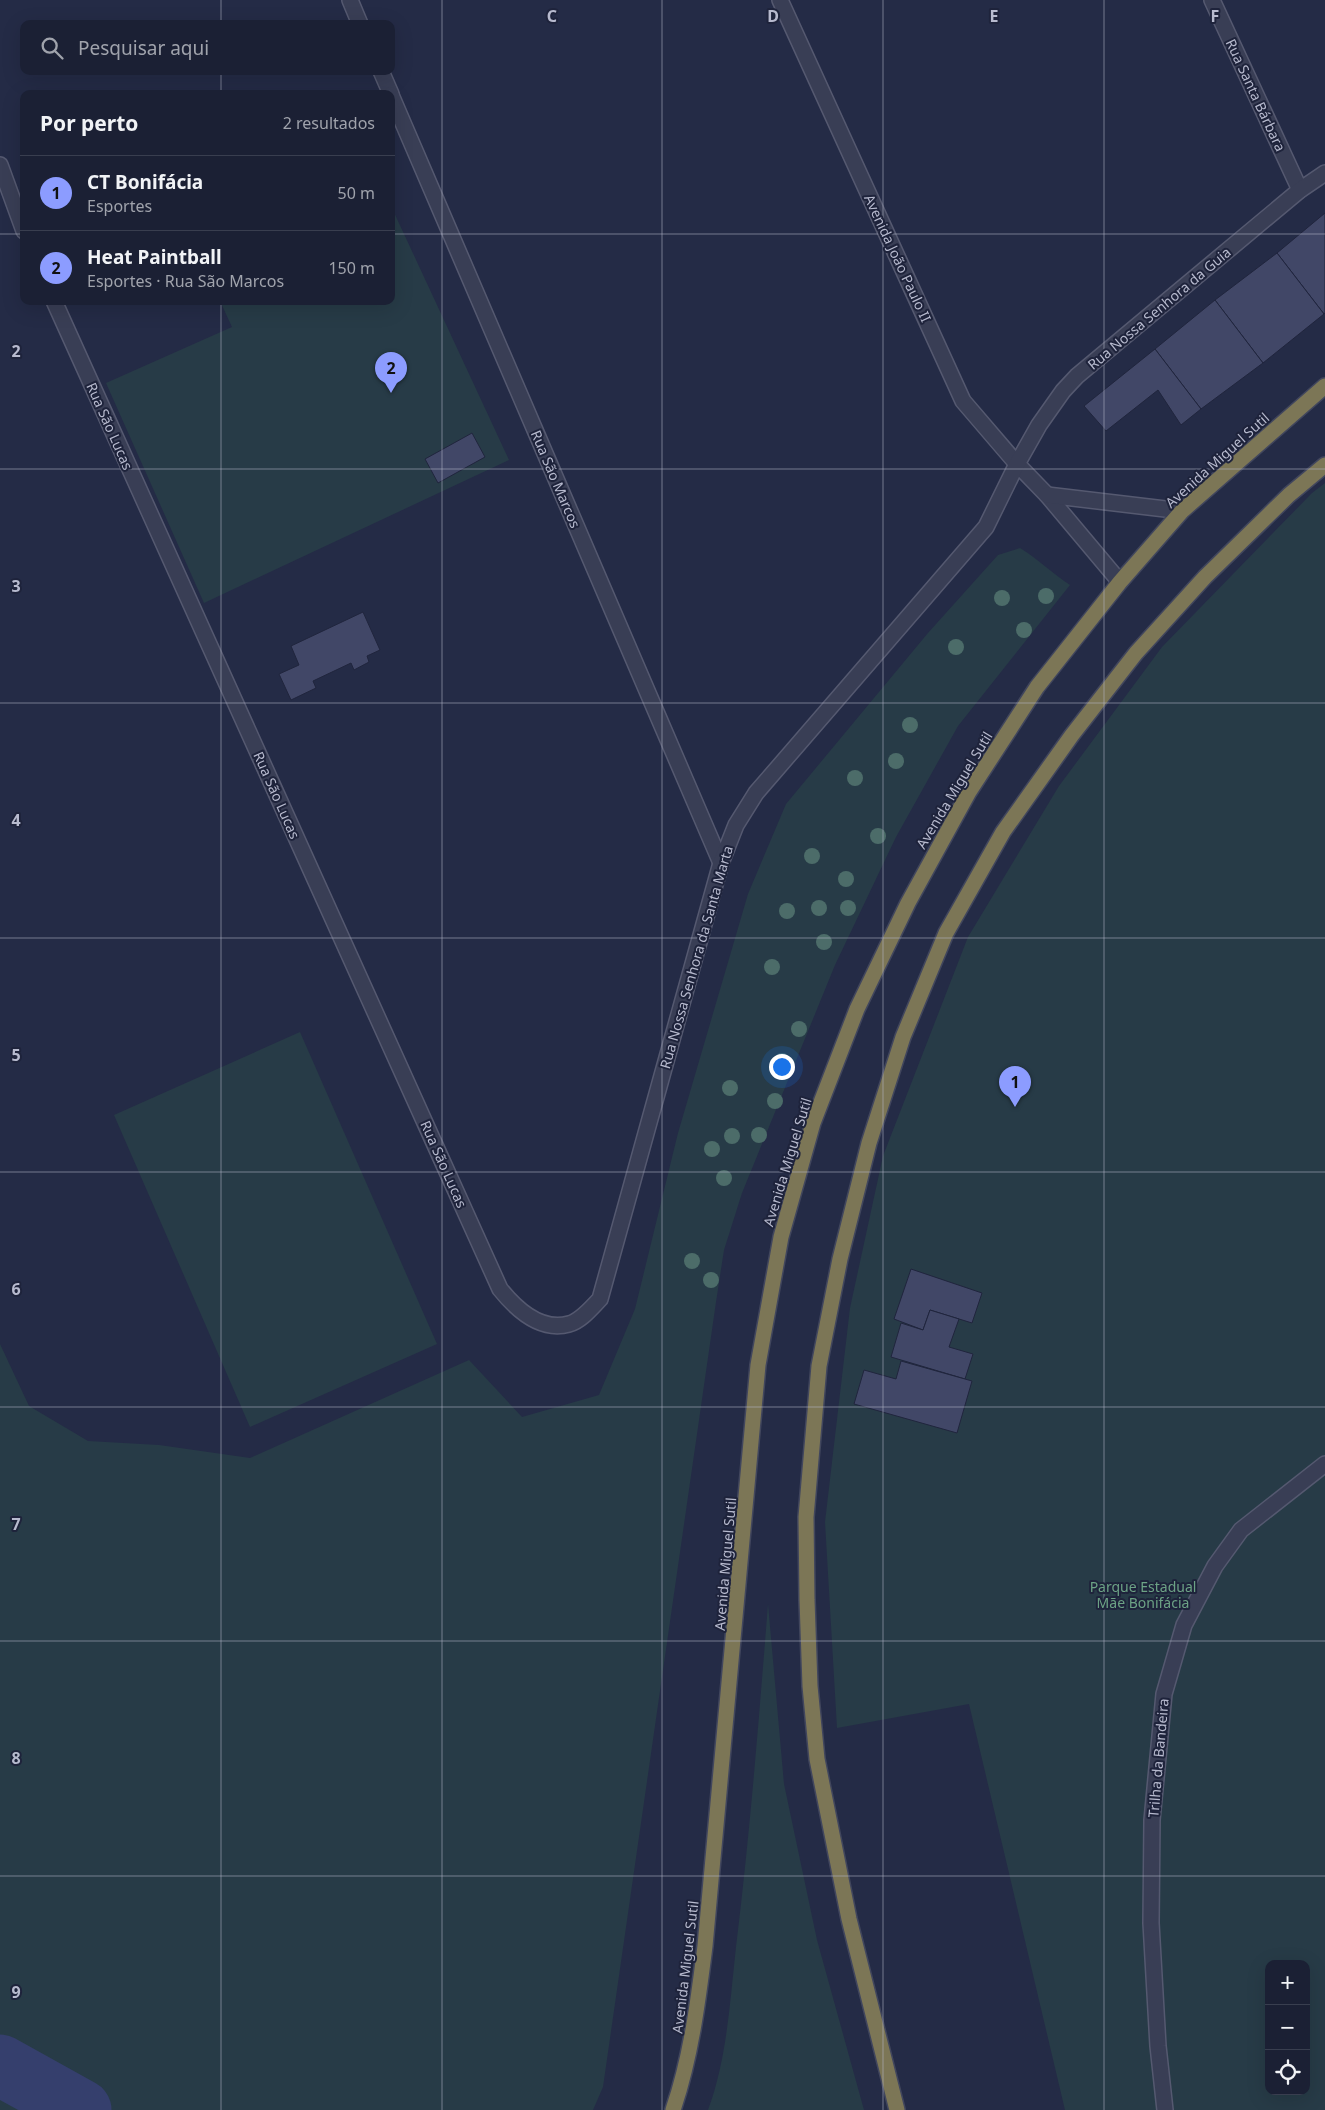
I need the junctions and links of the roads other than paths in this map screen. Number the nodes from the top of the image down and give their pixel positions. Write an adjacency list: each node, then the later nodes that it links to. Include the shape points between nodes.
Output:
1 (350, 0): 4 (street)
2 (780, 0): 14 (street, Avenida João Paulo II, via 963,401)
3 (1212, 0): 10 (street, Rua Santa Bárbara)
4 (358, 20)
5 (383, 75): 6 (street, Rua São Marcos)
6 (389, 90)
7 (395, 104): 19 (street, Rua São Marcos)
8 (0, 165): 11 (street)
9 (1325, 174): 10 (street, Rua Nossa Senhora da Guia)
10 (1300, 190): 14 (street, Rua Nossa Senhora da Guia, via 1077,376 1039,425)
11 (20, 220)
12 (56, 305): 20 (street, Rua São Lucas)
13 (1325, 386): 17 (highway, Avenida Miguel Sutil)
14 (1017, 464): 16 (street, Avenida João Paulo II); 19 (street, Rua Nossa Senhora da Santa Marta, via 986,528 756,793 736,825)
15 (1325, 465): 23 (highway, via 1289,495 1205,577 1136,653 1003,832 946,932 903,1037 869,1143 840,1259 819,1366 806,1517 807,1600 817,1759 849,1919)
16 (1047, 496): 17 (street); 18 (street, Avenida João Paulo II)
17 (1182, 511): 18 (highway, Avenida Miguel Sutil)
18 (1120, 582): 22 (highway, Avenida Miguel Sutil, via 1036,687 969,792 908,903 862,1000 813,1123 781,1237 758,1365 705,1946 688,2063)
19 (721, 863): 20 (street, Rua Nossa Senhora da Santa Marta, via 600,1299 571,1324 553,1326 536,1321 516,1308)
20 (500, 1289)
21 (1325, 1464): 24 (street, Trilha da Bandeira, via 1242,1530 1215,1566 1184,1625 1164,1694 1152,1820 1151,1923)
22 (673, 2110)
23 (897, 2110)
24 (1165, 2110)

